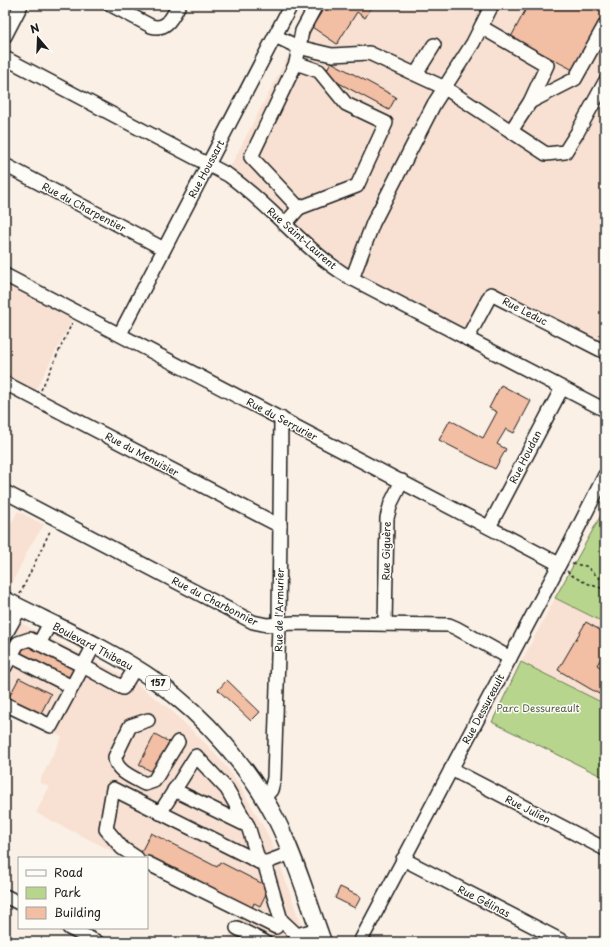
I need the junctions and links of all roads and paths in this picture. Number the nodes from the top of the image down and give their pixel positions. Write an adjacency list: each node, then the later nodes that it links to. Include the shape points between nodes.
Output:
1 (21, 5): 9 (street)
2 (110, 5): 3 (street, via 158,28 168,23)
3 (179, 5)
4 (291, 5): 10 (street, Rue Houssart)
5 (316, 5): 12 (street, via 302,31)
6 (492, 5): 8 (street)
7 (605, 25): 18 (street, via 575,79)
8 (481, 27): 16 (street); 18 (street, via 547,65)
9 (5, 36)
10 (275, 36): 12 (street); 20 (street, Rue Houssart)
11 (434, 45): 15 (street)
12 (298, 46): 14 (street); 15 (street, via 332,55 369,53)
13 (5, 58): 20 (street, Rue Saint-Laurent)
14 (296, 63): 22 (street, via 250,157); 22 (street, via 319,71 346,104 386,123 357,186)
15 (416, 74): 16 (street)
16 (445, 88): 19 (street); 26 (street, via 434,104 373,223)
17 (603, 89): 19 (street, via 565,152 546,154)
18 (530, 102): 19 (street)
19 (511, 131)
20 (209, 164): 23 (street, Rue Saint-Laurent, via 240,184); 24 (street, Rue Houssart)
21 (5, 165): 24 (street, Rue du Charpentier)
22 (299, 208): 23 (street)
23 (284, 224): 26 (street, Rue Saint-Laurent, via 326,262)
24 (164, 250): 28 (street, Rue Houssart)
25 (5, 275): 27 (street, Rue du Serrurier)
26 (352, 279): 29 (street, Rue Saint-Laurent)
27 (77, 312): 28 (street, Rue du Serrurier); 33 (path)
28 (120, 334): 35 (street, Rue du Serrurier)
29 (467, 339): 30 (street, Rue Leduc, via 491,294); 32 (street, Rue Saint-Laurent)
30 (605, 352)
31 (5, 383): 33 (street, Rue du Menuisier)
32 (562, 388): 34 (street, Rue Saint-Laurent); 41 (street, Rue Houdan)
33 (37, 399): 40 (street, Rue du Menuisier)
34 (605, 410)
35 (281, 418): 37 (street, Rue du Serrurier); 40 (street, Rue de l'Armurier)
36 (604, 477): 42 (street, Rue Dessureault)
37 (402, 481): 41 (street, Rue du Serrurier); 48 (street, Rue Giguère, via 390,503 387,518)
38 (5, 492): 39 (street, Rue du Charbonnier)
39 (56, 519): 46 (path, via 19,596); 49 (street, Rue du Charbonnier, via 253,622)
40 (280, 526): 49 (street, Rue de l'Armurier)
41 (489, 527): 42 (street, Rue du Serrurier)
42 (565, 566): 43 (path, via 586,566); 44 (path, via 572,576); 54 (street, Rue Dessureault)
43 (605, 583)
44 (605, 589)
45 (5, 600): 46 (main road, Boulevard Thibeau / 157)
46 (20, 608): 47 (main road, Boulevard Thibeau / 157); 50 (street)
47 (50, 623): 51 (street); 52 (main road, Boulevard Thibeau / 157)
48 (385, 624): 49 (street, Rue du Charbonnier); 54 (street, Rue du Charbonnier, via 452,626)
49 (279, 625): 63 (street, Rue de l'Armurier, via 274,778 271,790)
50 (5, 635)
51 (39, 644): 53 (street, via 30,639 18,643); 55 (street)
52 (94, 645): 55 (street); 56 (main road, Boulevard Thibeau / 157)
53 (7, 658): 57 (street)
54 (510, 658): 61 (street, Rue Dessureault)
55 (83, 666): 56 (street, via 123,688); 57 (street)
56 (135, 668): 63 (main road, Boulevard Thibeau / 157, via 177,698 204,723 242,766)
57 (72, 687): 58 (street, via 51,726)
58 (5, 704)
59 (148, 720): 60 (street, via 130,726 115,756 119,768 145,784 154,782)
60 (178, 742)
61 (451, 770): 66 (street, Rue Julien); 69 (street, Rue Dessureault)
62 (174, 790): 64 (street); 65 (street); 65 (street, via 196,756 227,789)
63 (264, 798): 67 (main road, Boulevard Thibeau / 157)
64 (160, 813): 68 (street, via 113,789 106,829 122,848); 70 (street)
65 (248, 826): 70 (street)
66 (605, 849)
67 (291, 853): 70 (street); 77 (main road, Boulevard Thibeau / 157)
68 (136, 857)
69 (404, 859): 80 (street, Rue Dessureault); 81 (street, Rue Gélinas)
70 (261, 862): 74 (street)
71 (148, 863): 74 (street)
72 (5, 896): 73 (street)
73 (18, 902)
74 (279, 924): 77 (street, via 297,935); 79 (street)
75 (237, 928): 79 (street)
76 (71, 929): 78 (street)
77 (320, 935)
78 (97, 942)
79 (265, 942)
80 (360, 942)
81 (564, 942)

